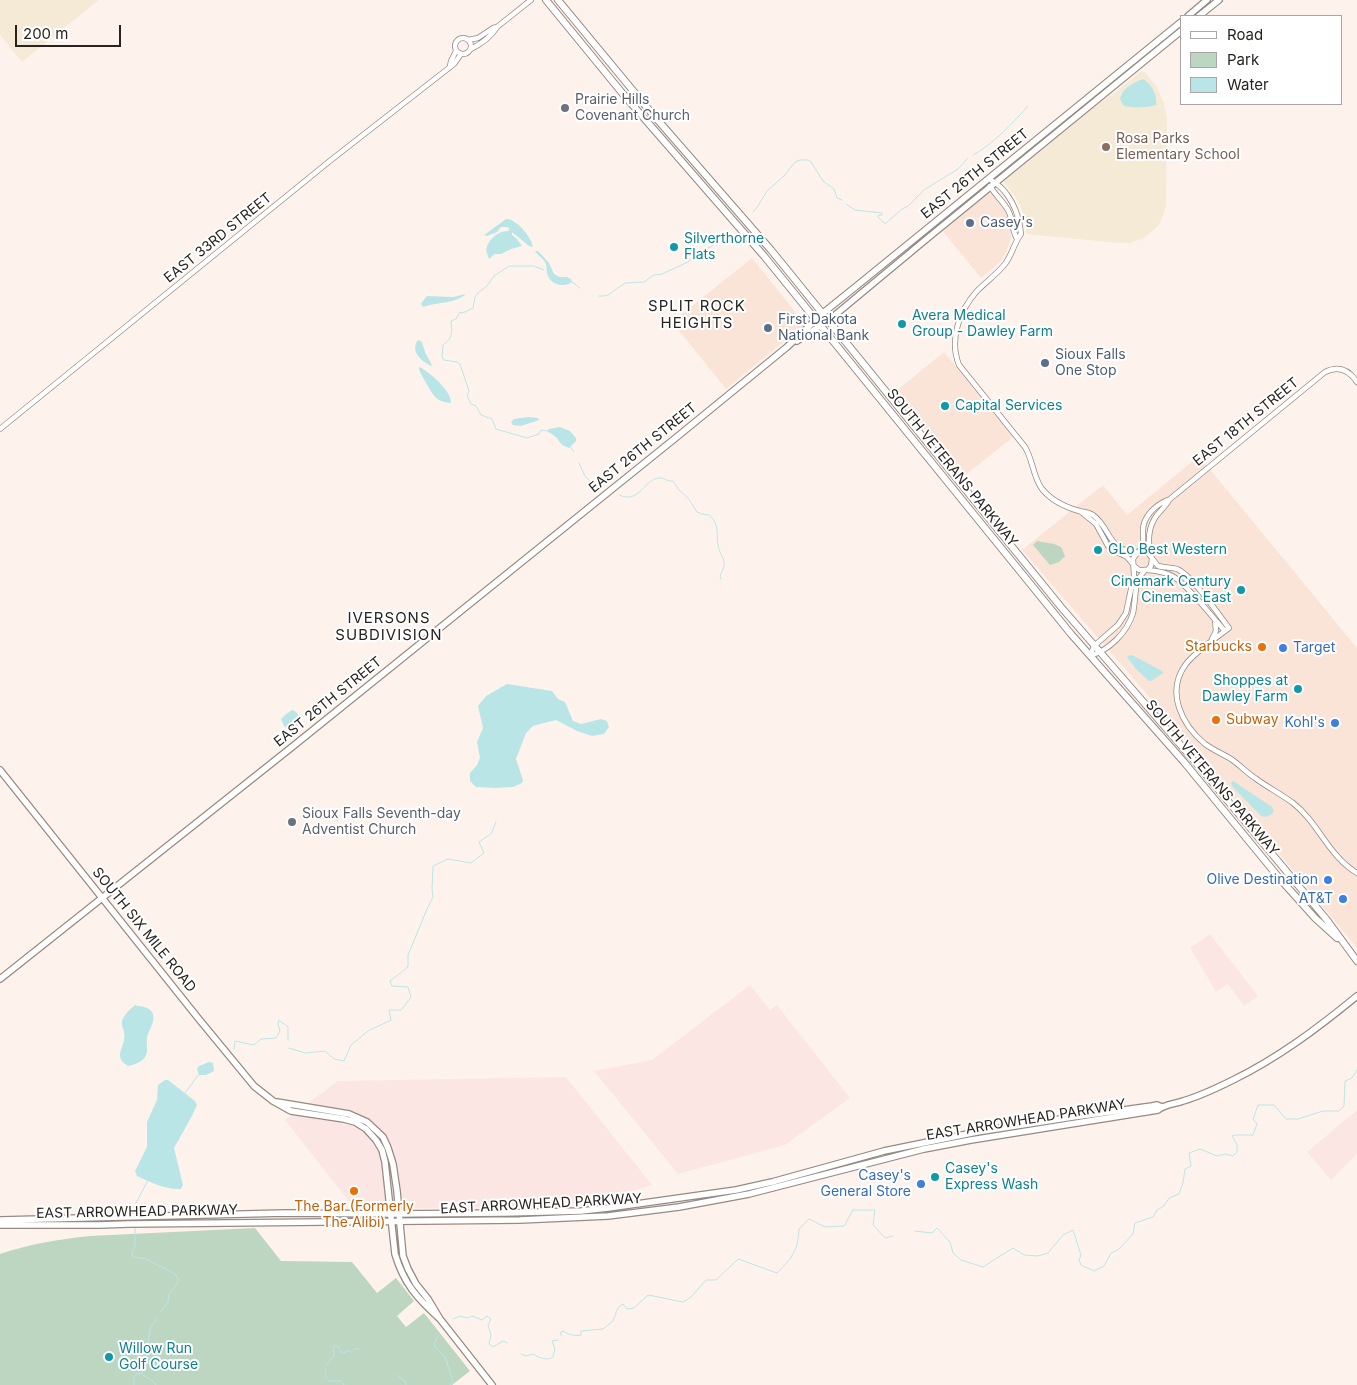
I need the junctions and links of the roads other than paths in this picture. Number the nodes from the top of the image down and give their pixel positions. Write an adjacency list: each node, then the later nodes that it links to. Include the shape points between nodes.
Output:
1 (530, 0): 9 (street, EAST 33RD STREET)
2 (546, 0): 22 (highway, SOUTH VETERANS PARKWAY)
3 (558, 0): 20 (highway, SOUTH VETERANS PARKWAY)
4 (1208, 0): 6 (main road)
5 (1219, 0): 7 (main road)
6 (1189, 15)
7 (1200, 15)
8 (1180, 23): 16 (main road, EAST 26TH STREET)
9 (497, 27): 11 (street, EAST 33RD STREET); 12 (street, EAST 33RD STREET)
10 (1180, 32): 17 (main road, EAST 26TH STREET)
11 (468, 40): 12 (street); 13 (street, EAST 33RD STREET, via 459,39)
12 (471, 49): 14 (street, EAST 33RD STREET)
13 (456, 51): 14 (street); 15 (street, EAST 33RD STREET)
14 (461, 54): 15 (street, EAST 33RD STREET)
15 (450, 66): 24 (street, EAST 33RD STREET)
16 (989, 179): 17 (street); 18 (street); 20 (main road, EAST 26TH STREET)
17 (996, 182): 18 (main road, EAST 26TH STREET); 19 (street, via 1018,213 1021,234)
18 (990, 187): 19 (street, via 1009,212); 21 (main road, EAST 26TH STREET)
19 (1017, 239): 26 (street, via 1011,256 964,308 954,344 956,358 1029,454 1042,489 1056,501)
20 (823, 313): 21 (highway, SOUTH VETERANS PARKWAY); 22 (main road, EAST 26TH STREET)
21 (829, 320): 22 (main road, EAST 26TH STREET); 34 (highway, SOUTH VETERANS PARKWAY)
22 (818, 323): 36 (highway, SOUTH VETERANS PARKWAY); 39 (main road, EAST 26TH STREET)
23 (1357, 382): 25 (street, EAST 18TH STREET, via 1349,372 1340,368 1325,372)
24 (0, 429)
25 (1170, 499): 27 (street, EAST 18TH STREET, via 1149,514); 28 (street, EAST 18TH STREET, via 1150,526)
26 (1078, 511): 27 (street, via 1087,512 1098,520 1116,546 1129,552); 29 (street, via 1096,524 1108,546 1127,556)
27 (1139, 552): 28 (street, via 1145,551); 29 (street, EAST 18TH STREET, via 1134,556)
28 (1151, 557): 30 (street, EAST 18TH STREET, via 1151,566); 32 (street, via 1158,566 1174,568 1194,583)
29 (1134, 565): 30 (street, via 1139,570); 34 (street, EAST 18TH STREET, via 1126,613 1118,625)
30 (1146, 570): 31 (street, via 1177,578); 35 (street, EAST 18TH STREET, via 1138,578 1128,625)
31 (1212, 615): 32 (street); 33 (street, via 1216,631)
32 (1227, 629): 33 (street)
33 (1207, 645): 38 (street, via 1186,664 1179,678 1176,698 1183,719 1205,744 1232,759 1296,805 1344,863)
34 (1094, 646): 35 (highway, SOUTH VETERANS PARKWAY); 36 (street)
35 (1100, 652): 36 (street, EAST 18TH STREET); 40 (highway, SOUTH VETERANS PARKWAY, via 1198,765)
36 (1090, 656): 40 (highway, SOUTH VETERANS PARKWAY, via 1184,762 1281,880)
37 (0, 770): 39 (main road, SOUTH SIX MILE ROAD)
38 (1357, 873)
39 (102, 898): 42 (main road, EAST 26TH STREET); 47 (main road, SOUTH SIX MILE ROAD, via 259,1091 291,1110 355,1122 366,1129 379,1145 385,1162)
40 (1345, 946): 41 (highway, SOUTH VETERANS PARKWAY)
41 (1357, 961)
42 (0, 979)
43 (1357, 996): 44 (main road, EAST ARROWHEAD PARKWAY, via 1264,1064 1211,1091)
44 (1162, 1107): 45 (main road, EAST ARROWHEAD PARKWAY, via 1073,1116 977,1132 884,1152 772,1182); 48 (main road, EAST ARROWHEAD PARKWAY, via 1128,1116 924,1149 708,1202)
45 (685, 1198): 46 (main road, EAST ARROWHEAD PARKWAY, via 608,1208); 48 (main road, via 666,1205 613,1212)
46 (526, 1212): 47 (main road, EAST ARROWHEAD PARKWAY); 50 (main road, via 521,1217 493,1217)
47 (395, 1214): 49 (main road, EAST ARROWHEAD PARKWAY, via 286,1213); 51 (main road, SOUTH SIX MILE ROAD)
48 (608, 1216): 50 (main road, EAST ARROWHEAD PARKWAY)
49 (0, 1220)
50 (480, 1221): 51 (main road, EAST ARROWHEAD PARKWAY)
51 (396, 1222): 52 (main road, EAST ARROWHEAD PARKWAY); 53 (main road, SOUTH SIX MILE ROAD, via 395,1254 403,1276)
52 (0, 1225)
53 (492, 1385)

